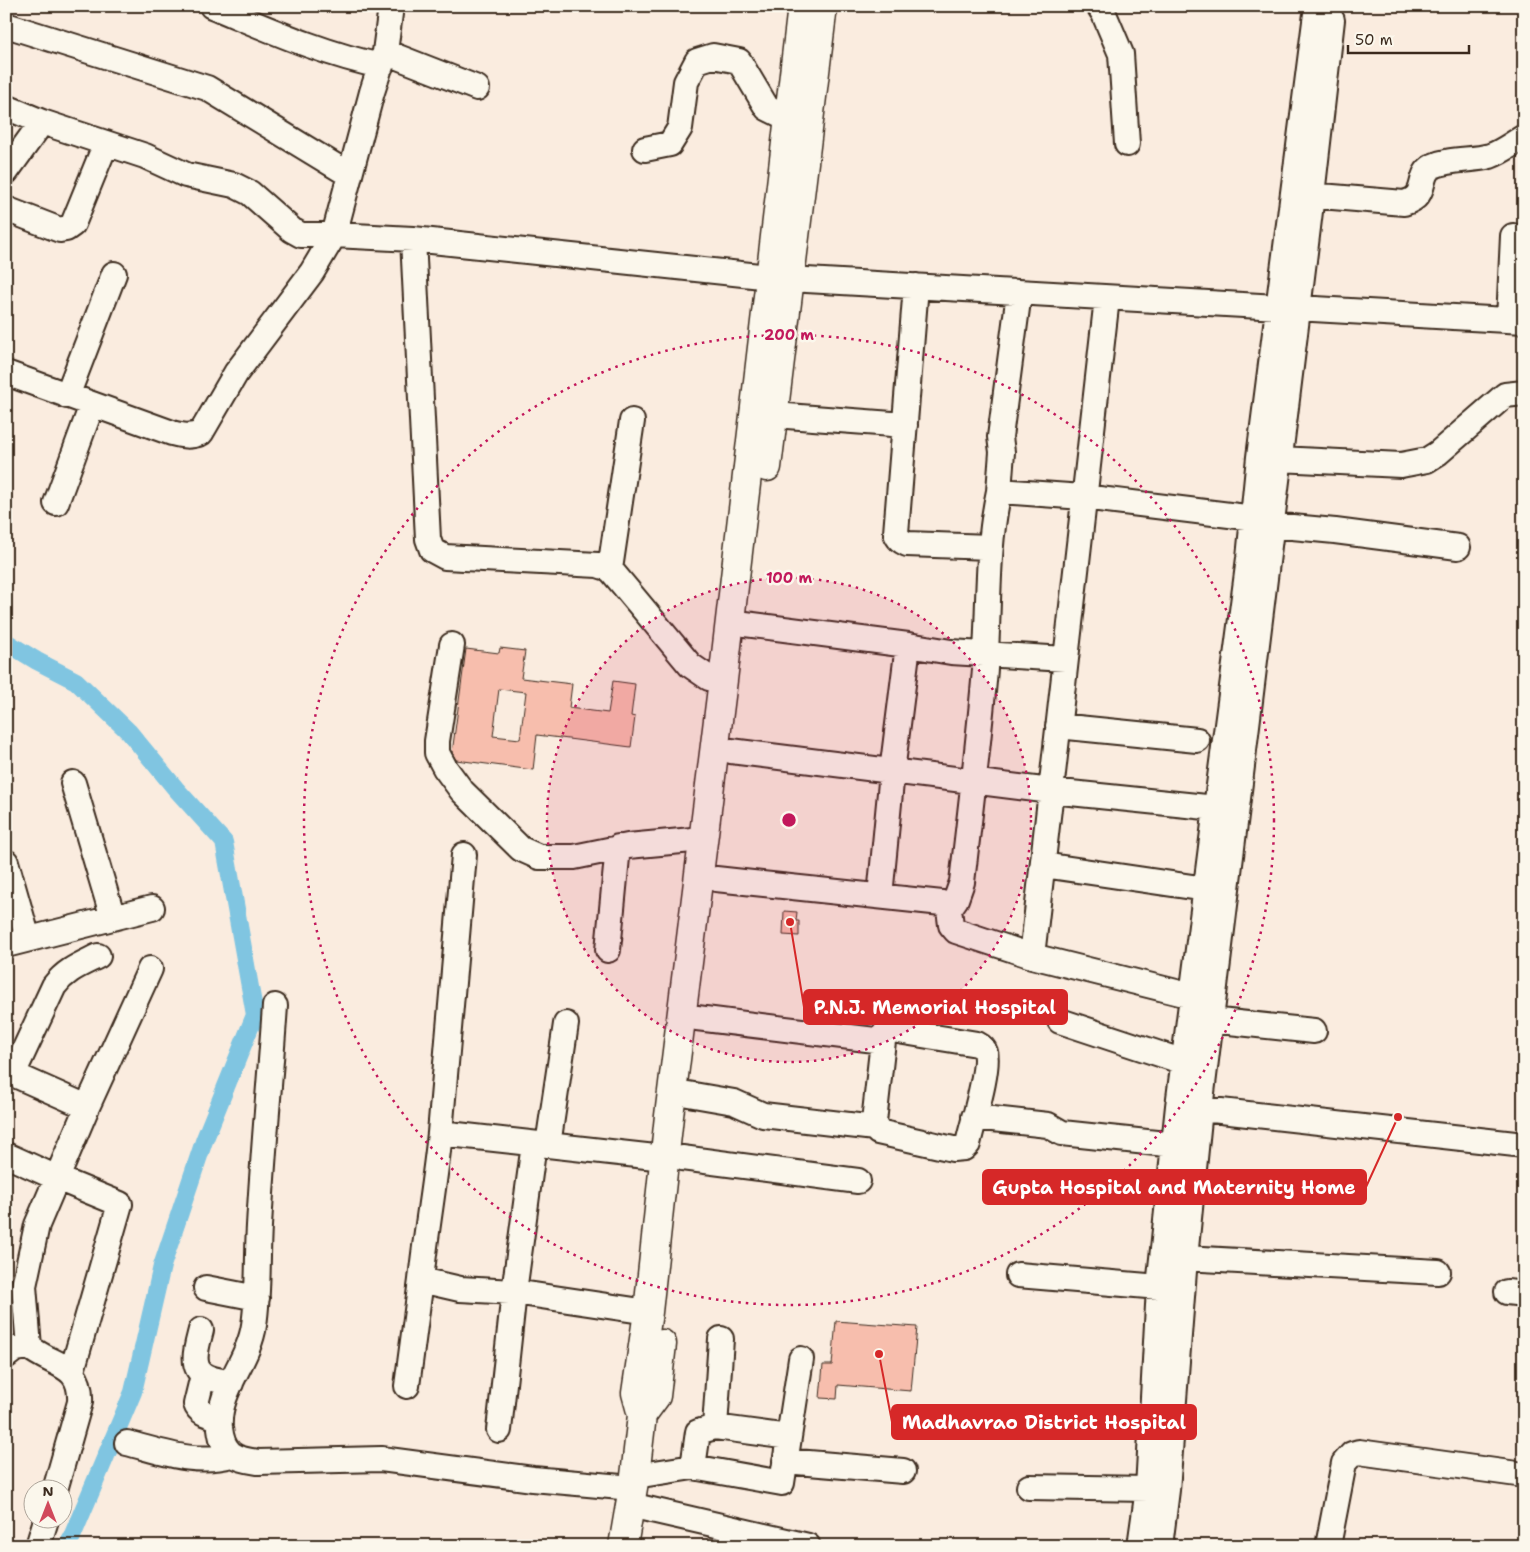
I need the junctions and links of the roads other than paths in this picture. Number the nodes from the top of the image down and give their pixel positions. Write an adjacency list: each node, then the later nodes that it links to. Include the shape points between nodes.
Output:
1 (212, 6): 9 (street, via 353,60)
2 (391, 6): 9 (street)
3 (802, 6): 12 (main road)
4 (823, 6): 26 (main road)
5 (1099, 6): 16 (street, via 1120,54)
6 (1318, 6): 20 (street)
7 (1333, 6): 20 (street)
8 (6, 25): 19 (street, via 207,88)
9 (383, 59): 10 (street); 19 (street)
10 (478, 88)
11 (6, 107): 13 (street)
12 (789, 119): 17 (street, via 767,108 739,61 714,56 697,61 686,82 680,128 670,144); 26 (main road)
13 (42, 122): 15 (street); 18 (street)
14 (1524, 137): 20 (street, via 1490,156 1431,167 1425,174 1419,195 1404,203)
15 (106, 143): 21 (street, via 73,224 66,229 51,227); 22 (street, via 186,175 234,185 250,193 301,235)
16 (1127, 144)
17 (645, 149)
18 (6, 172)
19 (350, 175): 22 (street)
20 (1302, 194): 30 (street)
21 (6, 209)
22 (334, 235): 24 (street); 35 (street, via 312,272 236,373 200,433 185,436)
23 (1512, 236): 31 (street)
24 (413, 239): 26 (street); 46 (street, via 428,539 432,550 445,557 598,565)
25 (114, 274): 34 (street)
26 (779, 278): 27 (street); 36 (main road); 52 (main road)
27 (916, 286): 28 (street); 38 (street)
28 (1019, 293): 29 (street); 40 (street, via 1000,438)
29 (1107, 298): 30 (street); 41 (street)
30 (1288, 308): 31 (street); 39 (street); 43 (street, via 1259,457)
31 (1516, 320)
32 (6, 373): 34 (street)
33 (1524, 393): 39 (street, via 1505,395 1427,460 1401,465)
34 (67, 396): 35 (street)
35 (92, 405): 42 (street)
36 (774, 415): 38 (street); 47 (main road)
37 (632, 421): 46 (street)
38 (905, 425): 44 (street, via 898,537 907,544)
39 (1278, 460): 43 (street)
40 (999, 492): 41 (street); 44 (street)
41 (1083, 496): 43 (street); 51 (street)
42 (56, 503)
43 (1262, 521): 45 (street); 61 (street); 81 (street)
44 (990, 547): 50 (street)
45 (1458, 547)
46 (610, 569): 52 (street, via 690,665 709,678)
47 (746, 624): 49 (street); 55 (main road)
48 (452, 645): 63 (street, via 437,753 462,791 521,849 539,857 574,857)
49 (908, 645): 50 (street); 56 (street)
50 (986, 654): 51 (street); 57 (street)
51 (1065, 659): 53 (street)
52 (723, 680): 59 (main road)
53 (1058, 726): 54 (street); 60 (street)
54 (1197, 740)
55 (731, 751): 56 (street); 59 (main road)
56 (892, 772): 57 (street); 69 (street)
57 (974, 782): 60 (street); 71 (street, via 962,882)
58 (73, 784): 72 (street)
59 (718, 784): 62 (main road); 67 (main road)
60 (1051, 791): 61 (street); 66 (street)
61 (1216, 808): 68 (street)
62 (703, 839): 63 (street); 98 (main road)
63 (618, 847): 74 (street)
64 (464, 855): 93 (street)
65 (6, 862): 73 (street)
66 (1042, 865): 68 (street); 76 (street)
67 (716, 879): 69 (street); 80 (main road)
68 (1206, 889): 78 (street)
69 (880, 896): 71 (street, via 942,903)
70 (152, 908): 72 (street)
71 (949, 909): 76 (street, via 951,925 956,931)
72 (113, 918): 73 (street)
73 (17, 942)
74 (608, 950)
75 (98, 956): 87 (street, via 71,969 54,986)
76 (1032, 956): 78 (street)
77 (150, 968): 89 (street)
78 (1192, 996): 86 (street)
79 (275, 1006): 108 (street)
80 (698, 1018): 85 (street); 88 (main road)
81 (1210, 1020): 84 (street); 90 (street)
82 (1060, 1022): 86 (street)
83 (566, 1024): 94 (street)
84 (1314, 1031)
85 (883, 1041): 91 (street, via 885,1033 892,1030 981,1046 986,1054 985,1070); 92 (street)
86 (1184, 1062): 90 (street)
87 (10, 1073): 89 (street)
88 (688, 1094): 92 (street, via 734,1102 763,1116); 98 (main road)
89 (87, 1107): 99 (street)
90 (1189, 1108): 95 (street); 96 (street); 101 (street)
91 (974, 1117): 92 (street, via 968,1144 959,1149 878,1132); 95 (street, via 1048,1125 1062,1133)
92 (875, 1128)
93 (440, 1133): 94 (street); 104 (street)
94 (541, 1144): 98 (street); 107 (street)
95 (1175, 1145): 105 (street)
96 (1524, 1145)
97 (6, 1155): 99 (street)
98 (673, 1158): 100 (street); 109 (main road); 119 (main road, via 656,1396)
99 (57, 1178): 112 (street, via 37,1225 24,1286); 115 (street, via 120,1204)
100 (858, 1181)
101 (1185, 1258): 102 (street); 139 (street)
102 (1438, 1272)
103 (1018, 1275): 105 (street)
104 (421, 1280): 107 (street, via 460,1289); 118 (street)
105 (1159, 1287): 132 (street)
106 (206, 1288): 108 (street)
107 (514, 1292): 109 (street); 122 (street)
108 (257, 1298): 117 (street, via 251,1341)
109 (648, 1312): 119 (main road, via 636,1393)
110 (200, 1330): 116 (street, via 195,1359)
111 (721, 1339): 121 (street)
112 (29, 1346): 113 (street, via 15,1349); 115 (street)
113 (6, 1356)
114 (801, 1359): 123 (street)
115 (72, 1371): 130 (street, via 81,1390 80,1402)
116 (203, 1375): 117 (street); 120 (street, via 197,1409)
117 (231, 1383): 120 (street)
118 (408, 1386)
119 (642, 1415): 133 (main road)
120 (220, 1418): 125 (street, via 225,1448)
121 (715, 1427): 123 (street); 127 (street, via 698,1432)
122 (499, 1430)
123 (789, 1437): 126 (street)
124 (127, 1444): 125 (street, via 196,1459)
125 (232, 1455): 133 (street, via 258,1462 381,1459)
126 (786, 1462): 127 (street, via 782,1483); 128 (street)
127 (693, 1467): 133 (street)
128 (903, 1471)
129 (1524, 1475): 140 (street, via 1359,1452 1352,1454 1344,1463)
130 (58, 1480)
131 (1029, 1487): 132 (street)
132 (1148, 1489): 138 (street)
133 (632, 1490): 136 (main road); 137 (street)
134 (43, 1530): 135 (street)
135 (38, 1546)
136 (623, 1546)
137 (808, 1546)
138 (1140, 1546)
139 (1160, 1546)
140 (1328, 1546)

